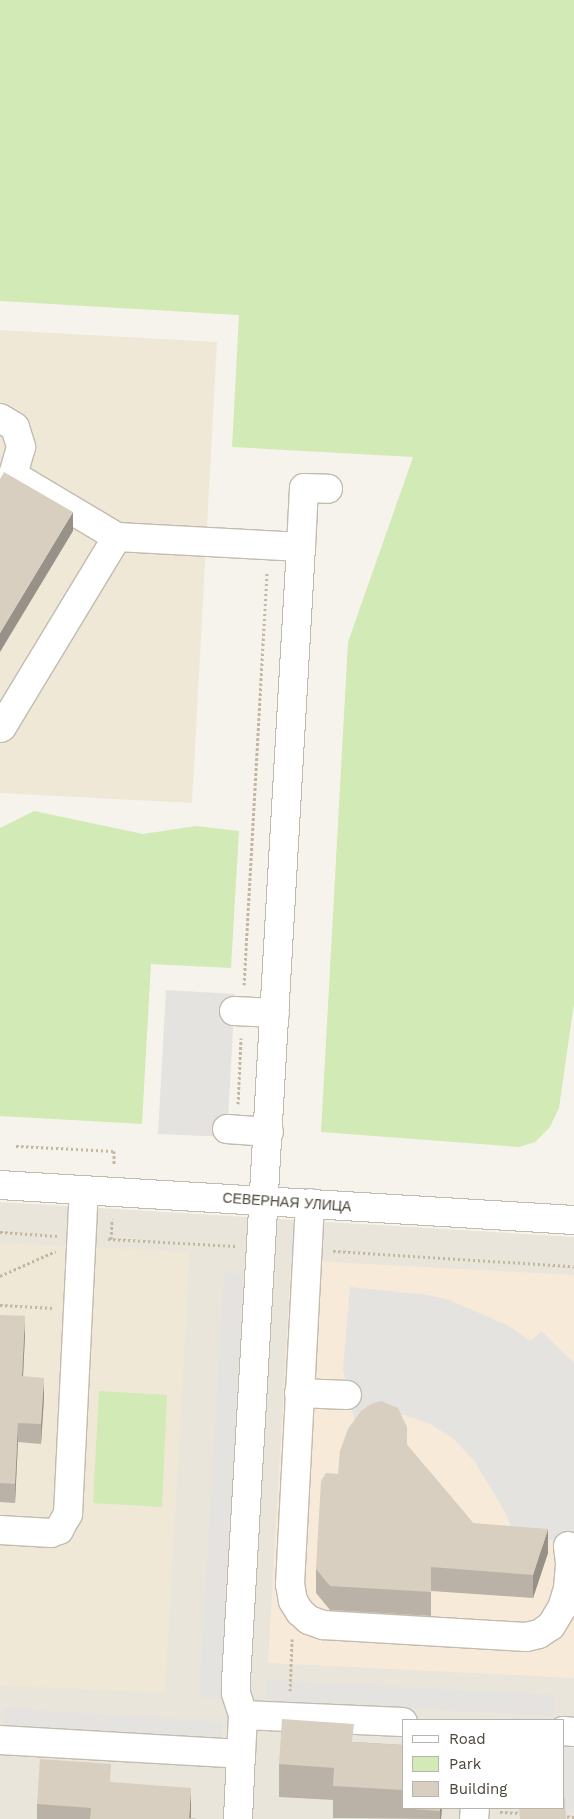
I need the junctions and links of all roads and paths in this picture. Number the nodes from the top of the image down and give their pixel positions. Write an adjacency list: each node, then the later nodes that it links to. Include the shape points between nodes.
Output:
1 (0, 418): 3 (street, via 15,427 21,447 13,475)
2 (328, 489): 5 (street, via 304,488)
3 (117, 537): 4 (street); 6 (street)
4 (271, 546): 5 (street); 7 (path)
5 (301, 547): 8 (street)
6 (0, 728)
7 (238, 1011): 8 (street); 9 (path)
8 (275, 1013): 10 (street)
9 (232, 1130): 10 (street)
10 (269, 1132): 13 (street)
11 (0, 1185): 12 (street, СЕВЕРНАЯ УЛИЦА)
12 (84, 1190): 13 (street, СЕВЕРНАЯ УЛИЦА); 16 (street)
13 (265, 1200): 14 (street, СЕВЕРНАЯ УЛИЦА); 24 (street, via 236,1681)
14 (310, 1203): 15 (street, СЕВЕРНАЯ УЛИЦА); 20 (street)
15 (574, 1220)
16 (82, 1252): 17 (path, via 54,1250); 19 (street)
17 (0, 1276)
18 (0, 1305): 19 (path)
19 (79, 1310): 22 (street, via 65,1524 51,1533)
20 (299, 1393): 21 (street); 23 (street, via 290,1584 292,1601 309,1620 323,1625 516,1637 540,1634 551,1626 562,1608 568,1588)
21 (347, 1395)
22 (0, 1530)
23 (568, 1546)
24 (243, 1715): 25 (street); 27 (street)
25 (402, 1722)
26 (0, 1740): 27 (street)
27 (241, 1754): 32 (street)
28 (474, 1812): 29 (path)
29 (524, 1814)
30 (554, 1815): 31 (path)
31 (574, 1817)
32 (238, 1819)

